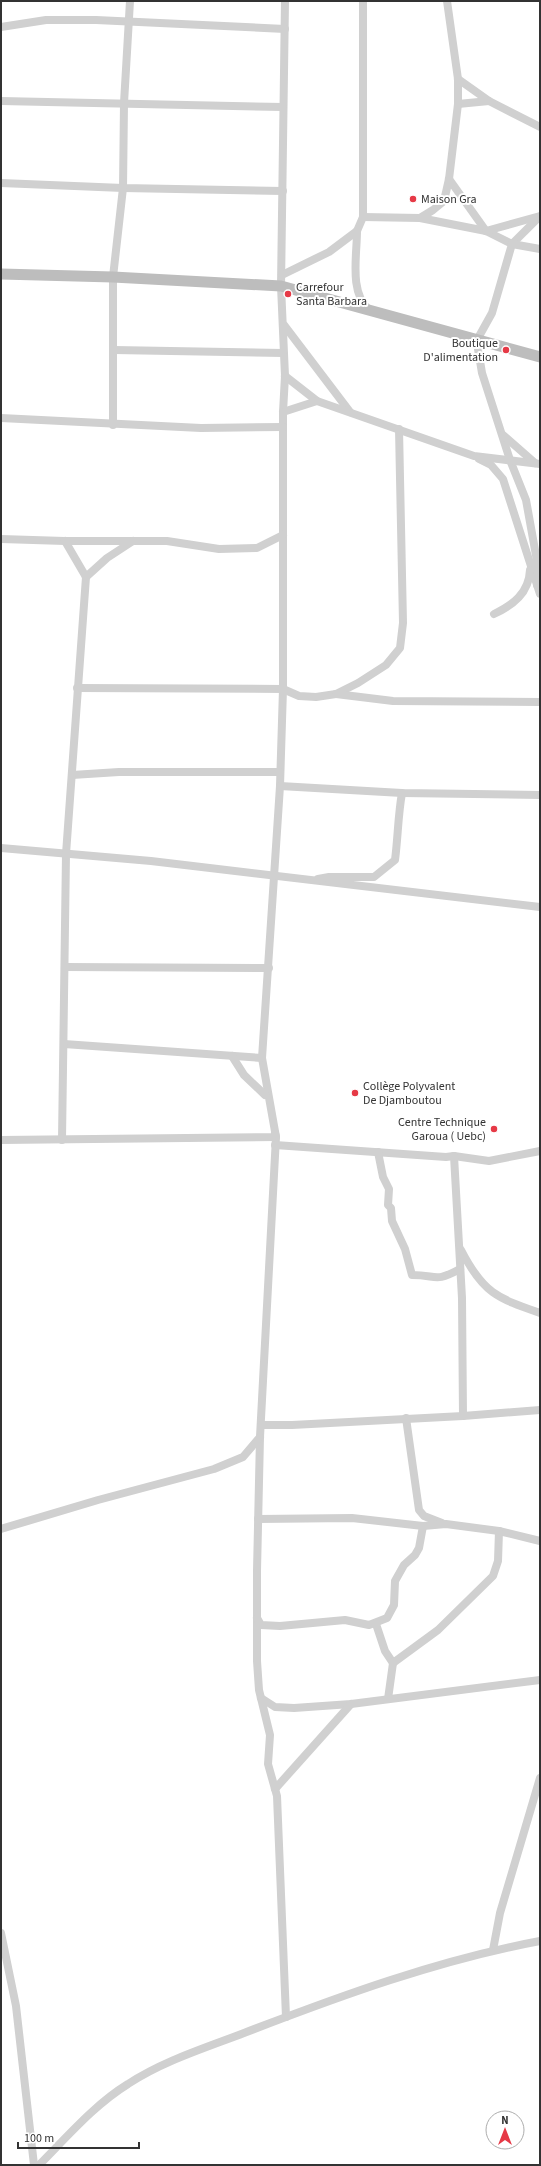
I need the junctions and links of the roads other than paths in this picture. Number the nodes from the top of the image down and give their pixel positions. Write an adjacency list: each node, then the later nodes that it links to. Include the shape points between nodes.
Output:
1 (130, 1): 5 (street)
2 (285, 1): 7 (street)
3 (362, 1): 20 (street)
4 (447, 1): 8 (street)
5 (128, 22): 6 (street, via 46,20); 7 (street); 11 (street)
6 (1, 27)
7 (285, 29): 13 (street)
8 (458, 79): 10 (street); 12 (street)
9 (1, 101): 11 (street)
10 (489, 101): 12 (street); 14 (street)
11 (124, 103): 13 (street); 17 (street)
12 (458, 104): 15 (street)
13 (283, 107): 18 (street)
14 (540, 127)
15 (449, 179): 21 (street, via 444,201); 23 (street)
16 (1, 183): 17 (street)
17 (123, 188): 18 (street); 27 (street)
18 (283, 191): 28 (street)
19 (540, 216): 23 (street); 24 (street)
20 (363, 217): 21 (street); 22 (street)
21 (420, 218): 23 (street)
22 (356, 231): 28 (street, via 329,252); 29 (street, via 356,291 363,304)
23 (486, 231): 24 (street)
24 (512, 244): 25 (street); 31 (street, via 492,313)
25 (540, 250)
26 (1, 274): 27 (main road)
27 (113, 277): 28 (main road); 32 (street)
28 (281, 280): 29 (main road); 30 (street)
29 (370, 310): 31 (main road)
30 (284, 325): 33 (street); 38 (street)
31 (477, 340): 34 (main road); 43 (street, via 482,373)
32 (114, 350): 33 (street); 40 (street)
33 (283, 353): 35 (street)
34 (540, 357)
35 (285, 376): 36 (street); 37 (street)
36 (317, 401): 37 (street); 38 (street)
37 (283, 412): 41 (street)
38 (351, 412): 42 (street)
39 (1, 418): 40 (street)
40 (113, 425): 41 (street)
41 (283, 427): 47 (street)
42 (399, 429): 44 (street); 58 (street, via 402,623 400,648 386,665)
43 (502, 434): 45 (street); 46 (street)
44 (474, 456): 45 (street); 51 (street, via 491,465 503,480)
45 (510, 460): 46 (street); 53 (street, via 526,500 537,561)
46 (538, 464)
47 (283, 535): 49 (street, via 257,548 219,549 167,541); 57 (street)
48 (1, 539): 50 (street)
49 (133, 540): 50 (street); 52 (street)
50 (65, 542): 52 (street)
51 (529, 564): 53 (street); 55 (street, via 529,583 522,595)
52 (86, 577): 56 (street)
53 (537, 586): 54 (street)
54 (540, 594)
55 (494, 614)
56 (77, 688): 57 (street); 61 (street)
57 (283, 690): 58 (street, via 299,696); 60 (street)
58 (336, 694): 59 (street, via 393,701)
59 (540, 702)
60 (280, 772): 61 (street, via 119,772); 62 (street)
61 (72, 775): 66 (street)
62 (280, 786): 63 (street); 67 (street)
63 (402, 792): 64 (street); 68 (street, via 394,860 374,877 329,877)
64 (540, 795)
65 (1, 848): 66 (street)
66 (66, 854): 67 (street, via 151,860); 70 (street)
67 (275, 875): 68 (street); 71 (street)
68 (310, 881): 69 (street)
69 (540, 907)
70 (65, 967): 71 (street); 72 (street)
71 (269, 968): 74 (street)
72 (64, 1044): 73 (street); 77 (street)
73 (232, 1056): 74 (street); 75 (street, via 244,1074)
74 (260, 1058): 75 (street, via 259,1074); 78 (street)
75 (265, 1095): 78 (street)
76 (1, 1140): 77 (street)
77 (62, 1140): 78 (street)
78 (276, 1141): 80 (street); 88 (street)
79 (540, 1151): 81 (street, via 489,1161)
80 (378, 1152): 81 (street); 83 (street, via 383,1178 389,1189 388,1205 391,1208 392,1221 405,1249 412,1275 440,1278)
81 (454, 1156): 82 (street)
82 (459, 1246): 83 (street); 84 (street, via 471,1270 490,1292 503,1300)
83 (460, 1269): 86 (street)
84 (540, 1313)
85 (540, 1410): 86 (street)
86 (463, 1416): 87 (street)
87 (406, 1418): 88 (street); 91 (street, via 419,1510 424,1516)
88 (261, 1425): 89 (street)
89 (260, 1437): 90 (street); 93 (street, via 243,1457 214,1470 98,1500)
90 (258, 1519): 92 (street, via 352,1518); 96 (street)
91 (446, 1524): 92 (street); 94 (street)
92 (423, 1526): 97 (street, via 419,1548 395,1581 395,1597 390,1612 387,1618)
93 (1, 1529)
94 (499, 1531): 95 (street); 98 (street, via 498,1561 493,1576 438,1630)
95 (540, 1541)
96 (256, 1618): 97 (street, via 260,1625 280,1626 345,1620); 100 (street, via 256,1661)
97 (376, 1624): 98 (street)
98 (392, 1663): 101 (street)
99 (540, 1680): 101 (street)
100 (260, 1698): 102 (street, via 275,1707 285,1708); 104 (street, via 270,1735 268,1764)
101 (388, 1699): 102 (street)
102 (352, 1704): 104 (street)
103 (540, 1778): 107 (street, via 500,1913)
104 (275, 1789): 108 (street, via 280,1844)
105 (1, 1933): 109 (street, via 16,2006)
106 (540, 1940): 107 (street)
107 (493, 1950): 108 (street, via 387,1981)
108 (286, 2017): 110 (street, via 177,2059 128,2084 86,2118)
109 (34, 2165)
110 (39, 2165)

